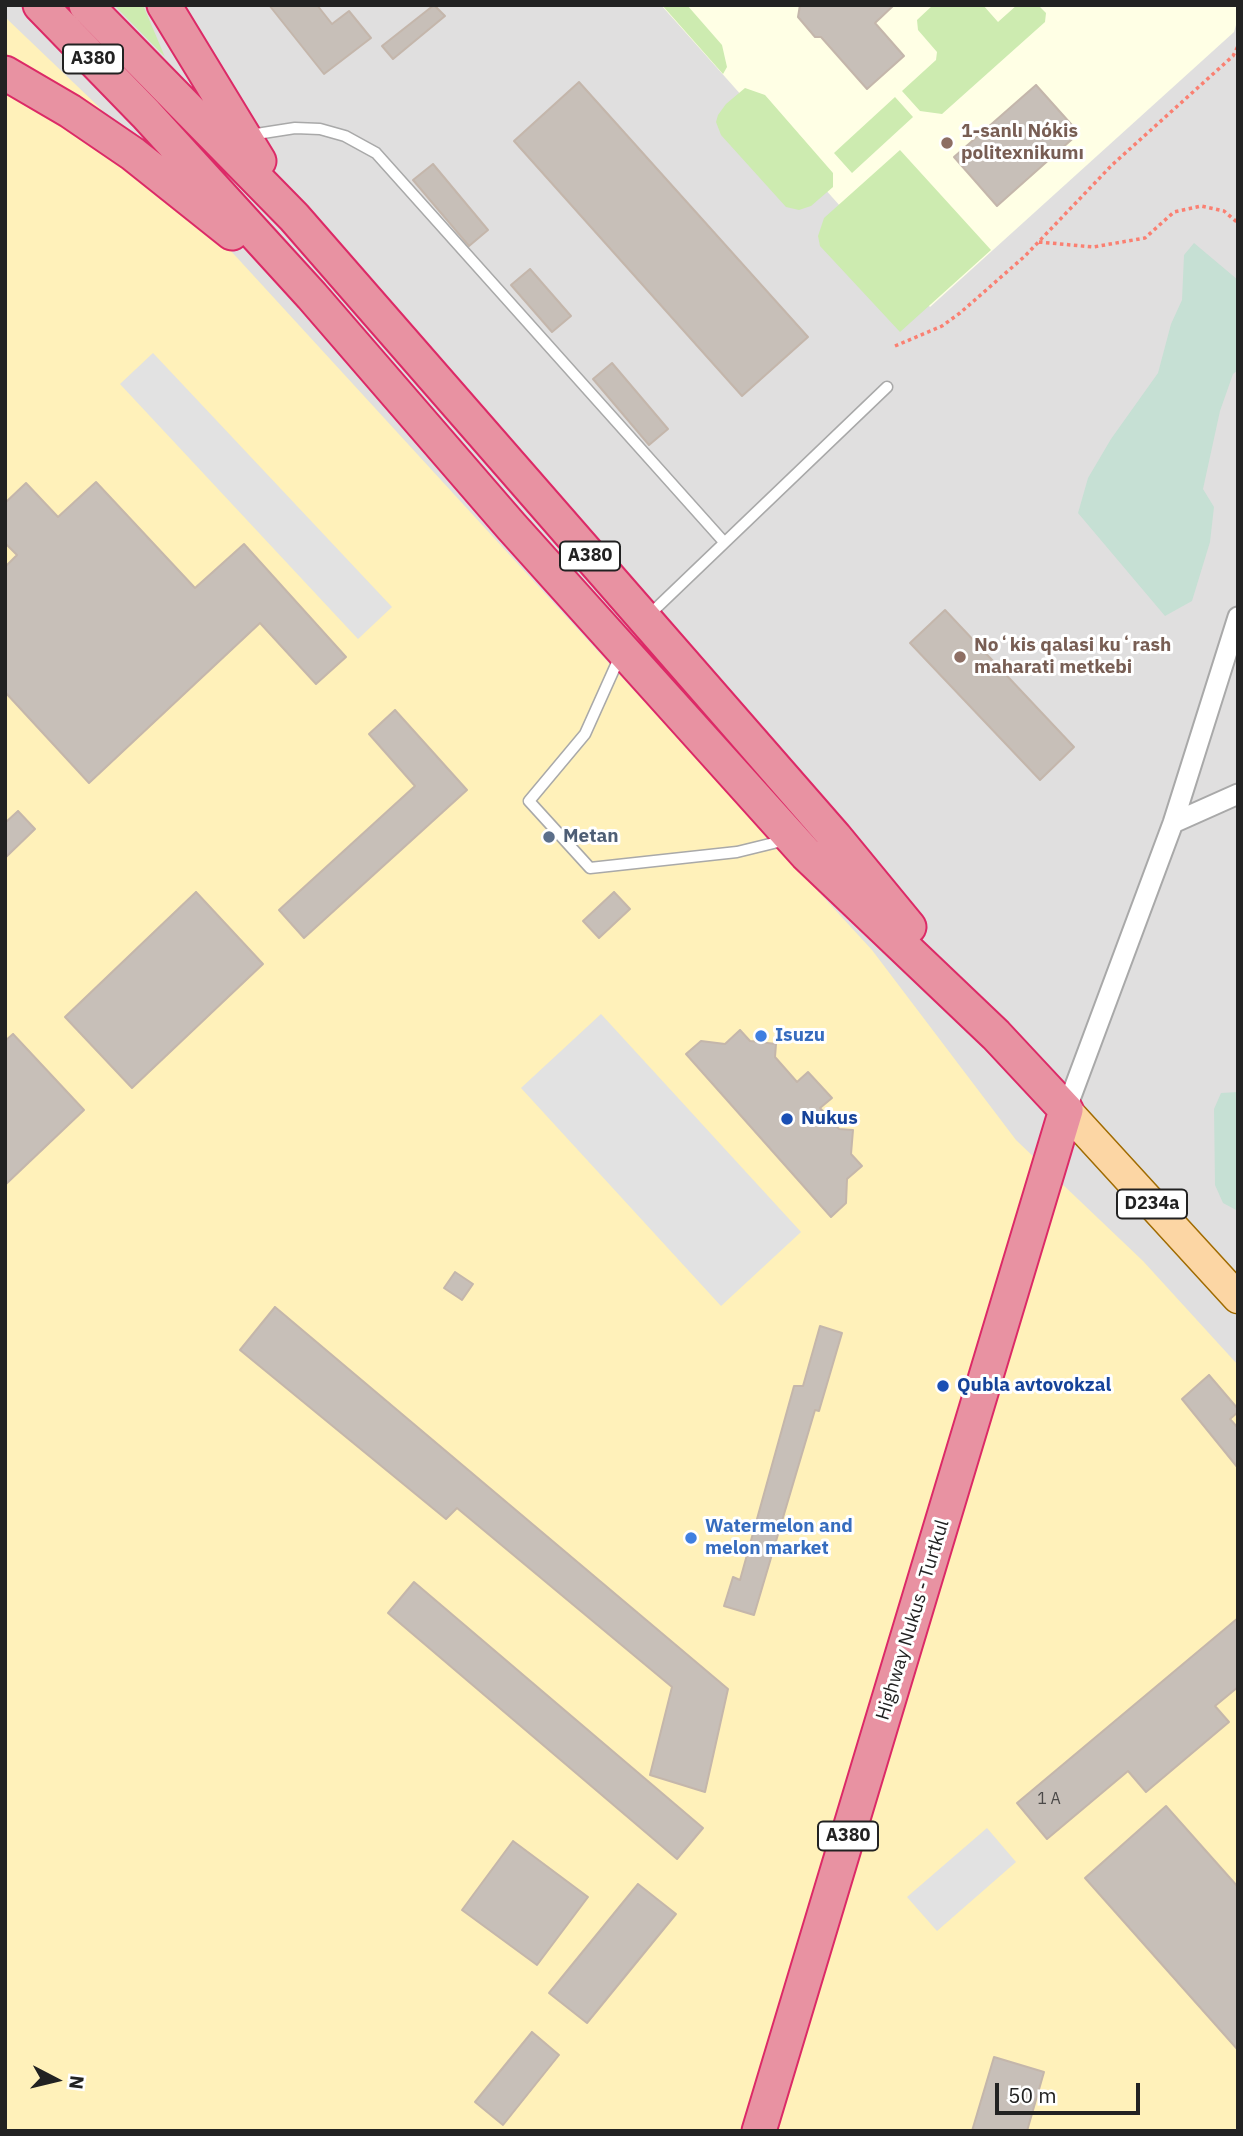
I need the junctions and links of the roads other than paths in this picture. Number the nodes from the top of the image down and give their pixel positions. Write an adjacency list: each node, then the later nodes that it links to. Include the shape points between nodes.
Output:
1 (40, 5): 7 (highway, A380)
2 (86, 5): 6 (highway, A380)
3 (164, 5): 5 (highway)
4 (5, 73): 7 (highway, via 133,153)
5 (243, 136): 6 (highway); 9 (lane, via 320,129 376,153)
6 (294, 217): 11 (highway, A380)
7 (312, 296): 12 (highway, A380)
8 (887, 387): 9 (lane)
9 (724, 542): 11 (lane)
10 (1238, 617): 14 (street)
11 (645, 618): 16 (highway, A380, via 835,836)
12 (623, 649): 15 (highway, A380); 15 (lane, via 585,734 529,801 590,868 737,852)
13 (1238, 794): 14 (street)
14 (1173, 823): 17 (street)
15 (792, 838): 16 (highway, A380)
16 (996, 1035): 17 (highway, A380)
17 (1066, 1110): 18 (main road, D234a); 19 (highway, Highway Nukus - Turtkul / A380)
18 (1238, 1298)
19 (759, 2131)

